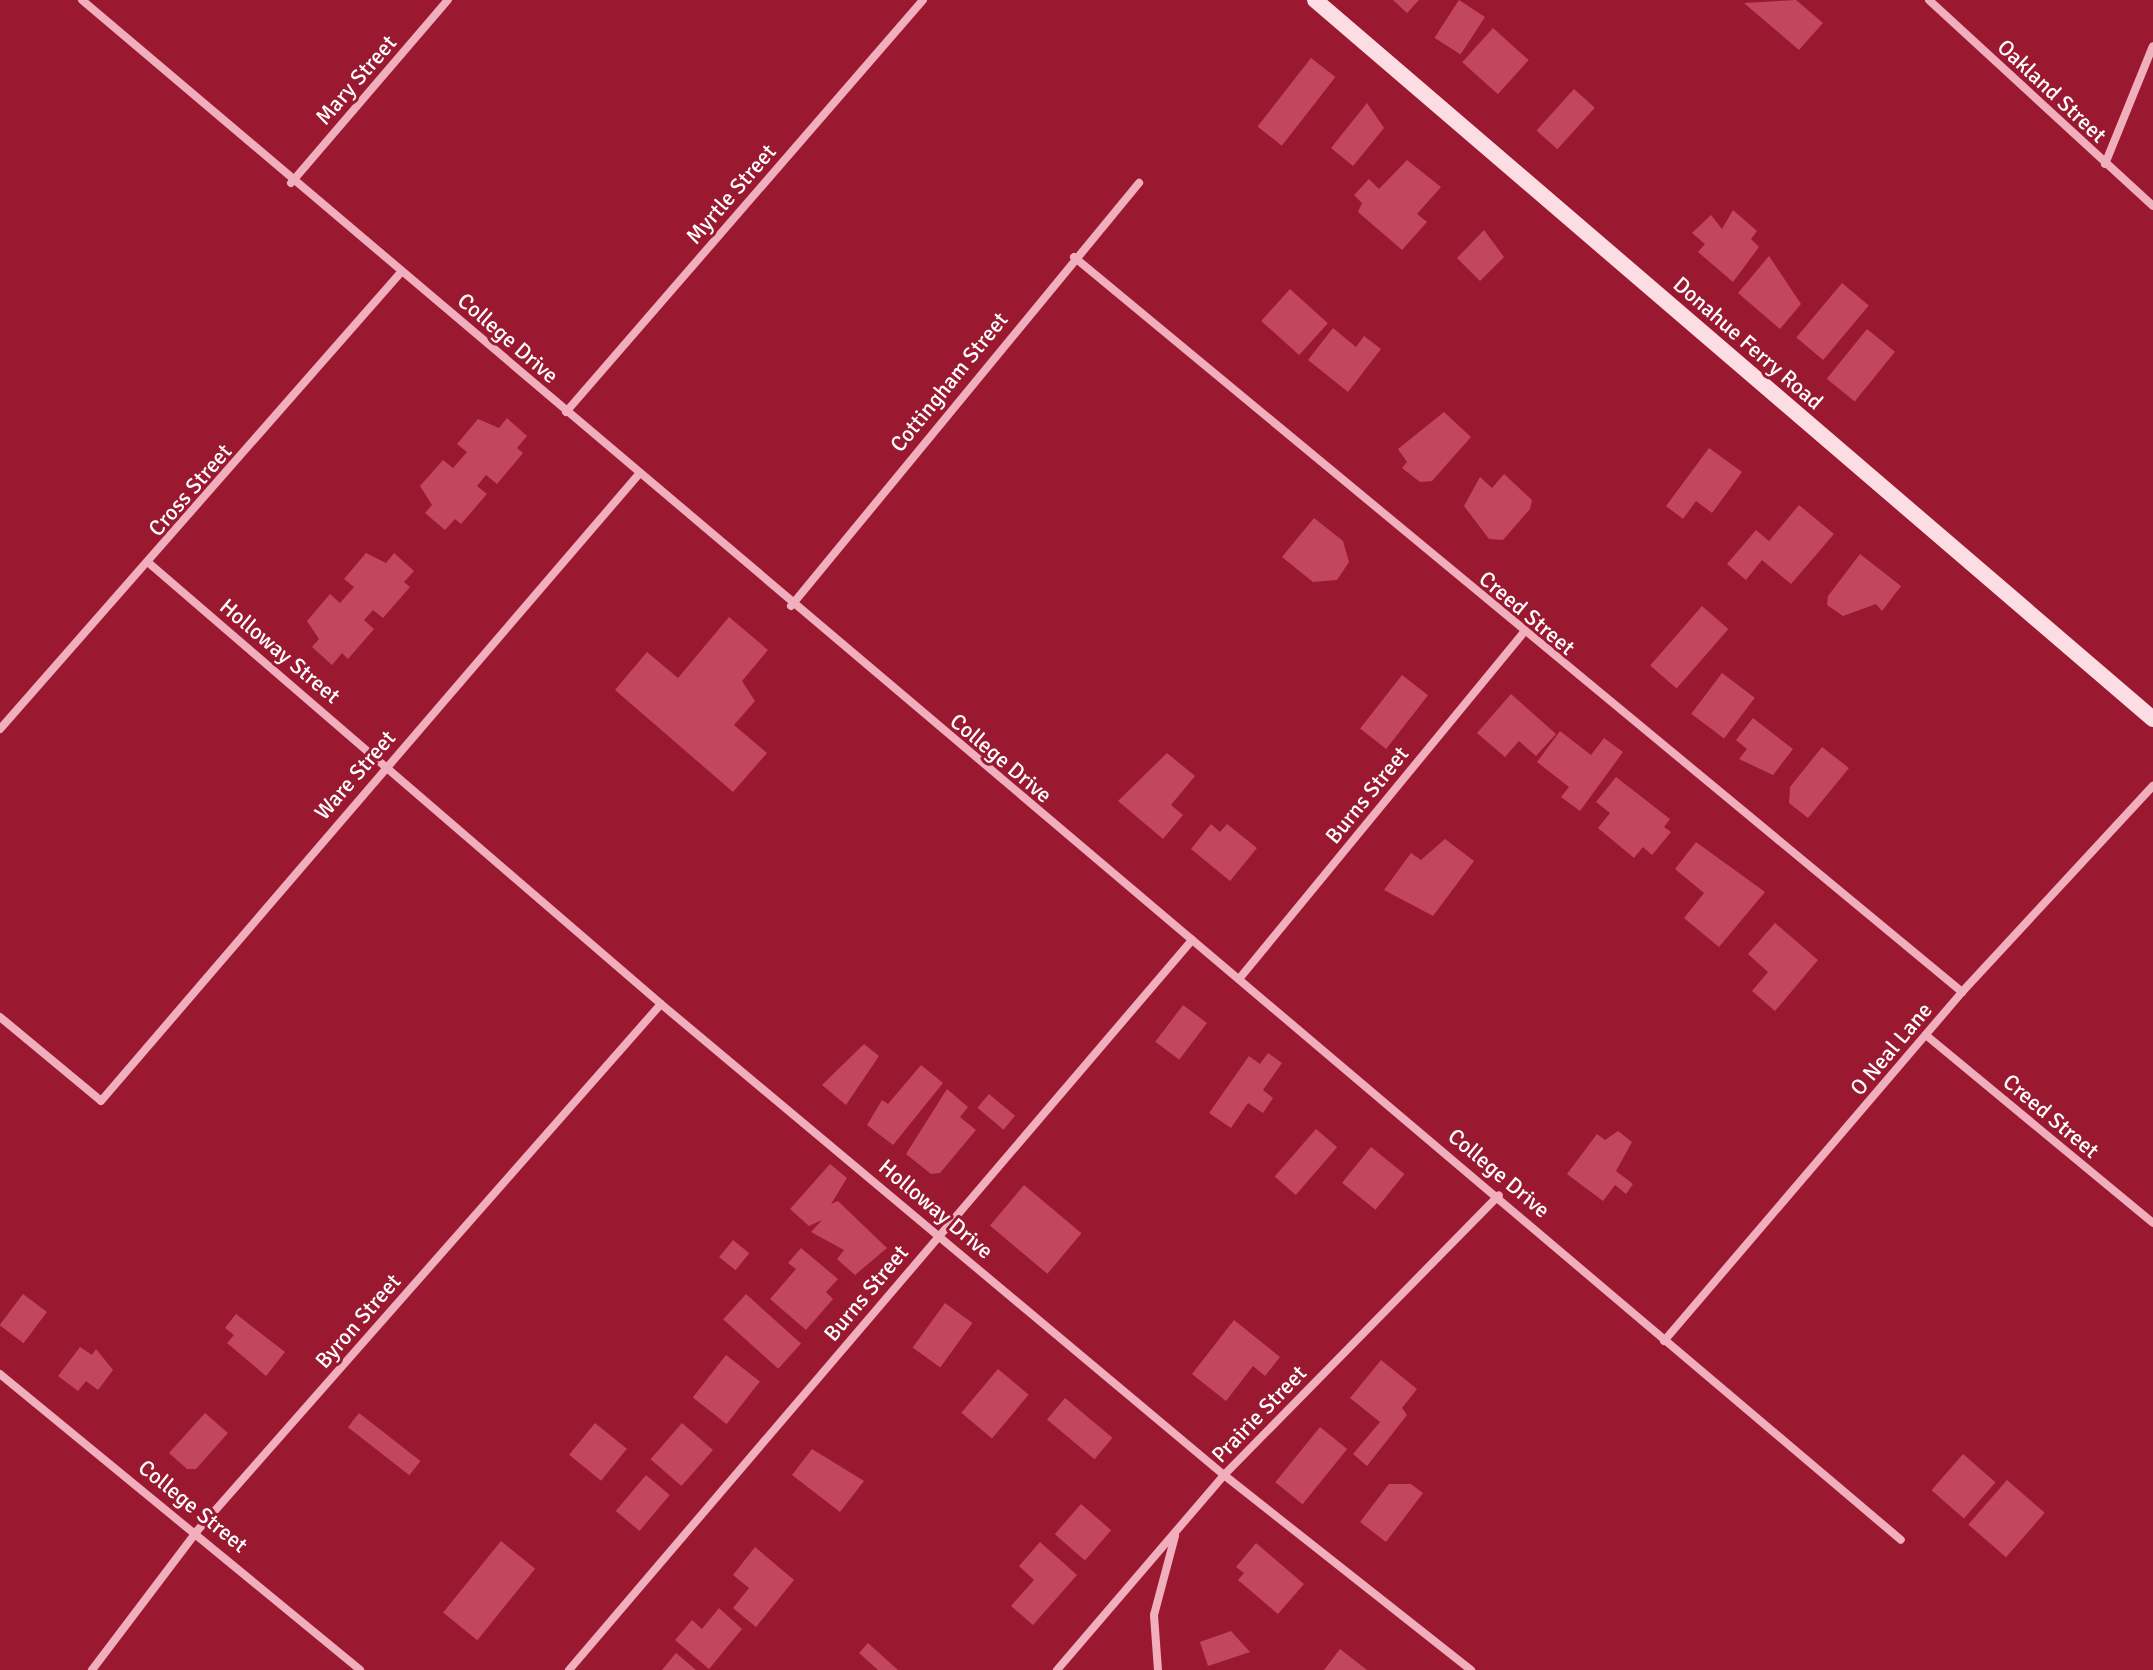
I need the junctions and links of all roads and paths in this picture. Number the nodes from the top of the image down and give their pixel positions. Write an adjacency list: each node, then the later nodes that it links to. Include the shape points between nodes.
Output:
1 (82, 0): 8 (street, College Drive)
2 (448, 0): 8 (street, Mary Street)
3 (923, 0): 13 (street, Myrtle Street)
4 (1315, 0): 18 (main road, Donahue Ferry Road)
5 (1929, 0): 7 (street, Oakland Street)
6 (2153, 46): 7 (street)
7 (2105, 164): 10 (street, Oakland Street)
8 (291, 183): 12 (street, College Drive)
9 (1139, 183): 11 (street, Cottingham Street)
10 (2153, 206)
11 (1074, 257): 16 (street, Cottingham Street); 17 (street, Creed Street)
12 (402, 271): 13 (street, College Drive); 15 (street, Cross Street)
13 (566, 412): 14 (street, College Drive)
14 (639, 474): 16 (street, College Drive); 20 (street, Ware Street)
15 (150, 564): 19 (street, Cross Street); 20 (street, Holloway Street)
16 (791, 606): 22 (street, College Drive)
17 (1523, 633): 23 (street, Burns Street); 24 (street, Creed Street)
18 (2153, 719)
19 (0, 729)
20 (387, 765): 25 (street, Holloway Drive); 26 (street, Ware Street, via 101,1101)
21 (2153, 786): 24 (street, O Neal Lane)
22 (1192, 940): 23 (street, College Drive); 30 (street, Burns Street)
23 (1239, 979): 28 (street, College Drive)
24 (1962, 992): 27 (street, O Neal Lane)
25 (661, 1004): 30 (street, Holloway Drive); 34 (street, Byron Street)
26 (0, 1017)
27 (1927, 1036): 29 (street, Creed Street); 31 (street, O Neal Lane)
28 (1499, 1195): 31 (street, College Drive); 33 (street, Prairie Street)
29 (2153, 1223)
30 (939, 1235): 33 (street, Holloway Drive); 39 (street, Burns Street)
31 (1664, 1341): 36 (street, College Drive)
32 (0, 1374): 34 (street, College Street)
33 (1224, 1475): 35 (street, Prairie Street); 42 (street, Holloway Drive)
34 (197, 1531): 37 (street, Byron Street); 38 (street, College Street)
35 (1176, 1532): 40 (street, Prairie Street); 41 (street, via 1154,1615)
36 (1901, 1540)
37 (92, 1670)
38 (360, 1670)
39 (569, 1670)
40 (1057, 1670)
41 (1158, 1670)
42 (1471, 1670)

